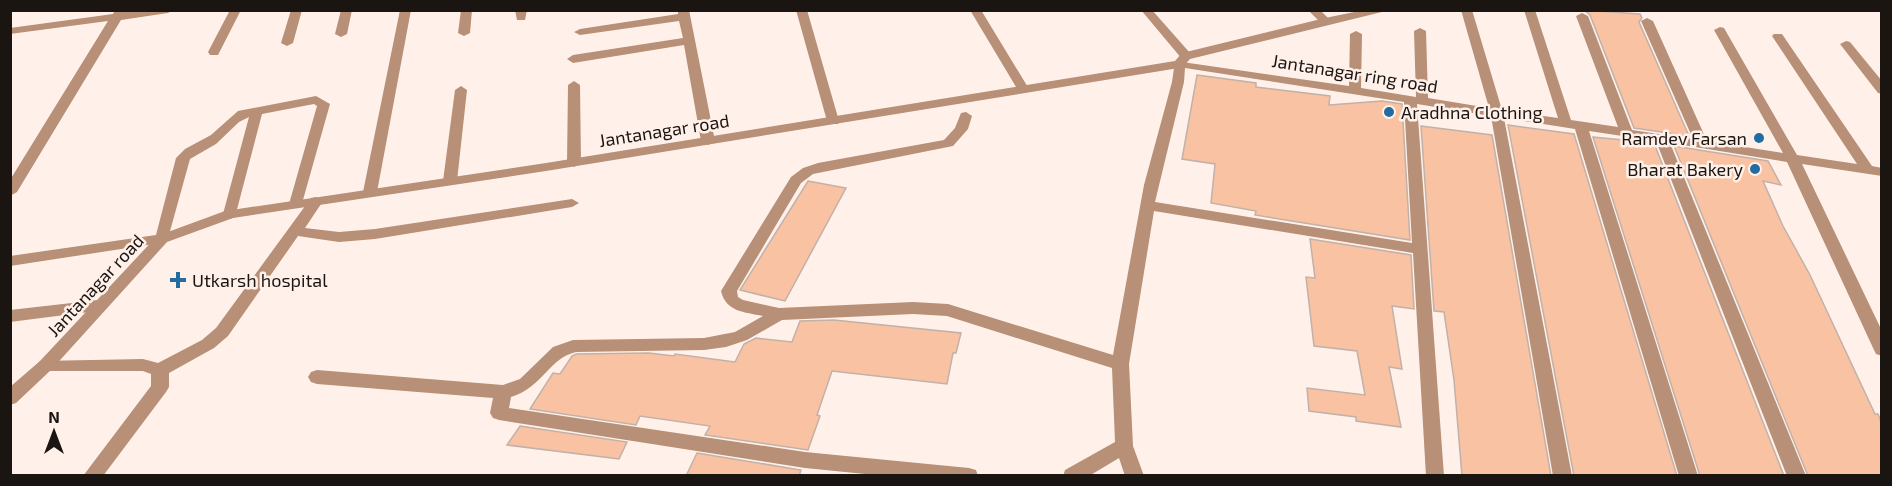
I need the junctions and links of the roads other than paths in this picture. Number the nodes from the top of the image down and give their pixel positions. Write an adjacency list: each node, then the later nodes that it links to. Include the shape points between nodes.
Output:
1 (168, 10): 14 (street)
2 (236, 10): 30 (street)
3 (297, 10): 28 (street)
4 (347, 10): 24 (street)
5 (406, 10): 53 (street)
6 (467, 10): 23 (street)
7 (801, 10): 42 (street)
8 (975, 10): 34 (street)
9 (1146, 10): 32 (street)
10 (1313, 10): 17 (street)
11 (1385, 10): 17 (street, Jantanagar road)
12 (1467, 10): 40 (street)
13 (1529, 10): 43 (street)
14 (120, 13): 20 (street); 52 (street)
15 (683, 14): 22 (street); 27 (street)
16 (1582, 16): 44 (street)
17 (1325, 21): 32 (street, Jantanagar road)
18 (1647, 21): 47 (street)
19 (1720, 30): 48 (street)
20 (10, 31)
21 (1420, 31): 38 (street)
22 (580, 32)
23 (464, 33)
24 (341, 34)
25 (1356, 34): 37 (street)
26 (1778, 36): 50 (street)
27 (689, 41): 31 (street); 46 (street)
28 (287, 43)
29 (1846, 44): 36 (street)
30 (214, 52)
31 (573, 60)
32 (1183, 60): 34 (street, Jantanagar road); 37 (street, Jantanagar ring road); 57 (street)
33 (574, 86): 49 (street)
34 (1023, 89): 42 (street, Jantanagar road)
35 (461, 90): 51 (street)
36 (1881, 90)
37 (1355, 92): 38 (street, Jantanagar ring road)
38 (1416, 101): 40 (street, Jantanagar ring road); 61 (street)
39 (257, 110): 56 (street, via 310,100 324,104); 58 (street); 60 (street, via 235,118 211,141 193,148 183,158)
40 (1497, 113): 43 (street, Jantanagar ring road); 79 (street)
41 (966, 116): 64 (street, via 961,129 948,143 818,167 796,180 729,291 731,300 738,305)
42 (833, 121): 46 (street, Jantanagar road)
43 (1573, 125): 44 (street, Jantanagar ring road); 80 (street)
44 (1627, 134): 45 (street, Jantanagar ring road)
45 (1661, 138): 47 (street, Jantanagar ring road); 81 (street)
46 (708, 141): 49 (street, Jantanagar road)
47 (1702, 145): 48 (street, Jantanagar ring road)
48 (1793, 159): 50 (street, Jantanagar ring road); 66 (street)
49 (574, 163): 51 (street, Jantanagar road)
50 (1875, 171)
51 (450, 181): 53 (street, Jantanagar road)
52 (10, 192)
53 (370, 192): 54 (street, Jantanagar road)
54 (316, 201): 56 (street, Jantanagar road); 59 (street)
55 (572, 203): 59 (street, via 375,234 339,237)
56 (296, 204): 58 (street, Jantanagar road)
57 (1147, 205): 61 (street); 67 (street)
58 (230, 214): 60 (street, Jantanagar road)
59 (294, 231): 69 (street, via 222,332)
60 (162, 239): 62 (street); 63 (street, Jantanagar road)
61 (1420, 249): 78 (street)
62 (10, 261)
63 (98, 306): 65 (street); 68 (street, Jantanagar road)
64 (779, 314): 67 (street, via 948,310); 71 (street, via 726,341 566,348 553,355 528,383)
65 (10, 316)
66 (1881, 350)
67 (1119, 364): 73 (street)
68 (46, 365): 69 (street, via 143,365); 72 (street, Jantanagar road)
69 (160, 370): 74 (street, via 160,387)
70 (317, 377): 71 (street)
71 (503, 392): 75 (street, via 499,413 805,460)
72 (10, 398)
73 (1124, 446): 76 (street); 77 (street)
74 (92, 476)
75 (969, 476)
76 (1072, 476)
77 (1135, 476)
78 (1435, 476)
79 (1563, 476)
80 (1689, 476)
81 (1797, 476)

